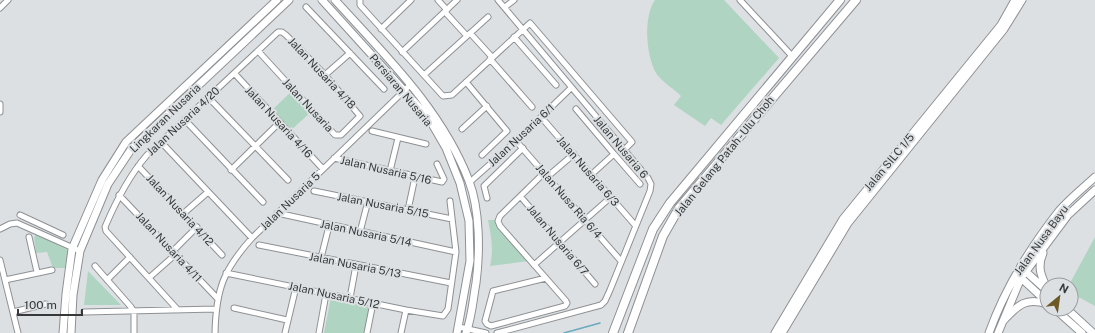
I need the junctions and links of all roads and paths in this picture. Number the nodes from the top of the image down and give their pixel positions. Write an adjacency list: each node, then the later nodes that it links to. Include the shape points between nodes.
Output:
1 (8, 0): 19 (street)
2 (277, 0): 103 (street, Lingkaran Nusaria, via 126,142 102,180)
3 (290, 0): 104 (street, Lingkaran Nusaria, via 132,148 108,184)
4 (322, 0): 40 (street, Persiaran Nusaria)
5 (335, 0): 36 (street, Persiaran Nusaria)
6 (360, 0): 22 (street, via 360,5)
7 (411, 0): 22 (street)
8 (438, 0): 20 (street)
9 (457, 0): 20 (street)
10 (498, 0): 18 (street, Jalan Nusaria 6)
11 (514, 0): 18 (street)
12 (740, 0): 30 (street)
13 (840, 0): 30 (main road, Jalan Gelang Patah - Ulu Choh)
14 (856, 0): 162 (main road, Jalan Gelang Patah - Ulu Choh, via 679,208 663,236)
15 (1015, 0): 163 (street, Jalan SILC 1/5, via 1000,25 843,219)
16 (1022, 0): 164 (street, Jalan SILC 1/5, via 1004,29 848,223)
17 (306, 7): 29 (street)
18 (505, 7): 23 (street, Jalan Nusaria 6)
19 (0, 8)
20 (446, 11): 25 (street); 28 (street)
21 (488, 17): 25 (street)
22 (381, 29): 28 (street)
23 (523, 30): 26 (street); 38 (street, Jalan Nusaria 6); 59 (street, via 530,23 629,138 632,142)
24 (282, 32): 27 (street, Jalan Nusaria 4/20, via 278,32); 33 (street, Jalan Nusaria 4/18)
25 (469, 34): 31 (street); 34 (street)
26 (514, 37): 31 (street); 37 (street)
27 (258, 52): 32 (street, Jalan Nusaria 4/20); 47 (street, Jalan Nusaria, via 335,135 341,135)
28 (402, 52): 34 (street)
29 (350, 53): 33 (street); 39 (street)
30 (792, 56): 161 (main road, Jalan Gelang Patah - Ulu Choh, via 656,223)
31 (491, 58): 35 (street); 44 (street)
32 (235, 74): 41 (street, Jalan Nusaria 4/20); 50 (street, Jalan Nusaria 4/16)
33 (325, 75): 47 (street, Jalan Nusaria 4/18)
34 (424, 75): 35 (street, via 443,96 452,95)
35 (466, 82): 43 (street)
36 (410, 85): 40 (street); 74 (street, Persiaran Nusaria, via 433,113 452,144)
37 (556, 85)
38 (571, 88): 48 (street, Jalan Nusaria 6/1); 59 (street, Jalan Nusaria 6)
39 (384, 89)
40 (404, 91): 63 (street, Jalan Nusaria 5); 148 (street, Persiaran Nusaria, via 428,118 446,148 460,183 469,221 470,262)
41 (208, 97): 49 (street, Jalan Nusaria 4/20); 57 (street)
42 (0, 104): 46 (street)
43 (488, 106): 51 (street); 62 (street, via 507,131)
44 (532, 107)
45 (576, 109): 61 (street)
46 (0, 112)
47 (360, 116)
48 (541, 117): 54 (street, Jalan Nusaria 6/1); 60 (street, Jalan Nusaria 6/3)
49 (185, 120): 55 (street, Jalan Nusaria 4/20); 67 (street)
50 (279, 123): 57 (street); 66 (street, Jalan Nusaria 4/16)
51 (462, 129)
52 (372, 131): 53 (street)
53 (398, 138): 56 (street); 68 (street)
54 (516, 141): 58 (street, Jalan Nusa Ria 6/4); 74 (street, Jalan Nusaria 6/1)
55 (161, 142): 65 (street, Jalan Nusaria 4/20); 78 (street)
56 (426, 144)
57 (255, 145): 67 (street); 73 (street)
58 (523, 148): 70 (street, Jalan Nusa Ria 6/4); 82 (street, via 484,186)
59 (624, 150): 92 (street, Jalan Nusaria 6, via 651,184)
60 (574, 154): 69 (street, Jalan Nusaria 6/3); 70 (street)
61 (614, 154): 69 (street); 75 (street)
62 (482, 156)
63 (334, 158): 66 (street, Jalan Nusaria 5); 68 (street, Jalan Nusaria 5/16)
64 (437, 164): 71 (street, Jalan Nusaria 5/16, via 444,179 442,182)
65 (138, 166): 79 (street, Jalan Nusaria 4/20); 87 (street, Jalan Nusaria 4/12)
66 (323, 169): 88 (street, Jalan Nusaria 5)
67 (231, 170): 85 (street)
68 (390, 171): 71 (street, Jalan Nusaria 5/16)
69 (592, 174): 81 (street, Jalan Nusaria 6/3)
70 (546, 175): 80 (street); 91 (street, Jalan Nusa Ria 6/4)
71 (414, 177): 86 (street)
72 (1095, 177): 115 (street, Jalan Nusa Bayu, via 1060,210)
73 (288, 180)
74 (470, 182): 149 (street, Persiaran Nusaria, via 478,222 479,262)
75 (640, 184)
76 (1095, 190): 101 (street, Jalan Nusa Bayu, via 1068,216)
77 (314, 191): 83 (street, Jalan Nusaria 5/15)
78 (208, 192): 87 (street); 99 (street)
79 (119, 195): 105 (street, Jalan Nusaria 4/11); 108 (street, Jalan Nusaria 4/20, via 105,227)
80 (521, 197): 100 (street, Jalan Nusaria 6/7); 113 (street, via 500,216 498,221)
81 (611, 197): 91 (street); 92 (street, Jalan Nusaria 6/3)
82 (487, 198)
83 (368, 201): 86 (street, Jalan Nusaria 5/15); 96 (street)
84 (450, 201): 90 (street)
85 (263, 202)
86 (408, 210): 90 (street, Jalan Nusaria 5/15)
87 (184, 213): 94 (street, Jalan Nusaria 4/12)
88 (277, 213): 93 (street, Jalan Nusaria 5/14); 99 (street, Jalan Nusaria 5)
89 (20, 215): 97 (street)
90 (452, 219): 106 (street)
91 (584, 220): 100 (street); 111 (street, Jalan Nusa Ria 6/4)
92 (636, 225): 111 (street, Jalan Nusaria 6)
93 (329, 226): 96 (street, Jalan Nusaria 5/14); 109 (street)
94 (196, 227): 105 (street); 107 (street, Jalan Nusaria 4/12)
95 (0, 229): 103 (street, via 17,223)
96 (360, 232): 106 (street, Jalan Nusaria 5/14)
97 (63, 235)
98 (28, 238): 117 (street)
99 (252, 238): 119 (street, Jalan Nusaria 5)
100 (559, 242): 113 (street); 128 (street, Jalan Nusaria 6/7)
101 (1048, 242): 118 (street, Jalan Nusa Bayu); 122 (street, via 1040,260)
102 (259, 245): 109 (street, Jalan Nusaria 5/13)
103 (72, 249): 104 (street); 151 (street, Lingkaran Nusaria)
104 (80, 251): 152 (street, Lingkaran Nusaria, via 73,295)
105 (174, 252): 121 (street); 133 (street, Jalan Nusaria 4/11)
106 (456, 252): 126 (street)
107 (222, 255)
108 (130, 257): 121 (street); 125 (street)
109 (321, 258): 112 (street, Jalan Nusaria 5/13)
110 (0, 260): 124 (street)
111 (621, 262): 160 (street, Jalan Nusaria 6, via 601,305)
112 (356, 265): 126 (street, Jalan Nusaria 5/13); 132 (street)
113 (534, 265): 123 (street)
114 (95, 266): 125 (street)
115 (1020, 266): 118 (street); 120 (street, Jalan Nusa Bayu)
116 (52, 270): 117 (street)
117 (37, 272): 124 (street)
118 (1026, 272): 120 (street, Jalan Nusa Bayu); 127 (street)
119 (226, 273): 129 (street, Jalan Nusaria 5/12); 133 (street, Jalan Nusaria 5)
120 (1019, 276): 131 (street); 147 (street, Jalan Nusa Bayu); 165 (street, Jalan Nusa Bayu, via 998,310)
121 (150, 277): 139 (street)
122 (1042, 277)
123 (546, 278): 123 (street, via 493,291 485,321 487,324 491,326 565,306 567,303)
124 (5, 280): 141 (street)
125 (107, 280): 143 (street)
126 (451, 283): 140 (street, Jalan Nusaria 5/12, via 448,309 443,316)
127 (1039, 283)
128 (595, 284)
129 (296, 287): 130 (street, Jalan Nusaria 5/12); 146 (street)
130 (326, 294): 132 (street, Jalan Nusaria 5/12); 156 (street)
131 (1039, 295)
132 (350, 298): 135 (street, Jalan Nusaria 5/12)
133 (218, 299): 138 (street, Jalan Nusaria 5)
134 (1039, 301): 147 (street, via 1027,302 1016,308)
135 (373, 303): 140 (street, Jalan Nusaria 5/12); 157 (street)
136 (46, 304): 141 (street)
137 (234, 308): 146 (street)
138 (216, 309): 139 (street); 154 (street, Jalan Nusaria 5)
139 (178, 310): 143 (street)
140 (406, 310): 158 (street)
141 (13, 312): 150 (street)
142 (84, 312): 143 (street)
143 (134, 312): 153 (street)
144 (1064, 317): 167 (street)
145 (1075, 317): 168 (street)
146 (287, 320): 155 (street)
147 (1002, 322): 166 (street, Jalan Nusa Bayu)
148 (458, 330): 149 (street)
149 (467, 331): 159 (street)
150 (18, 333)
151 (63, 333)
152 (71, 333)
153 (134, 333)
154 (216, 333)
155 (285, 333)
156 (319, 333)
157 (367, 333)
158 (401, 333)
159 (486, 333)
160 (497, 333)
161 (613, 333)
162 (628, 333)
163 (775, 333)
164 (782, 333)
165 (990, 333)
166 (998, 333)
167 (1082, 333)
168 (1092, 333)

